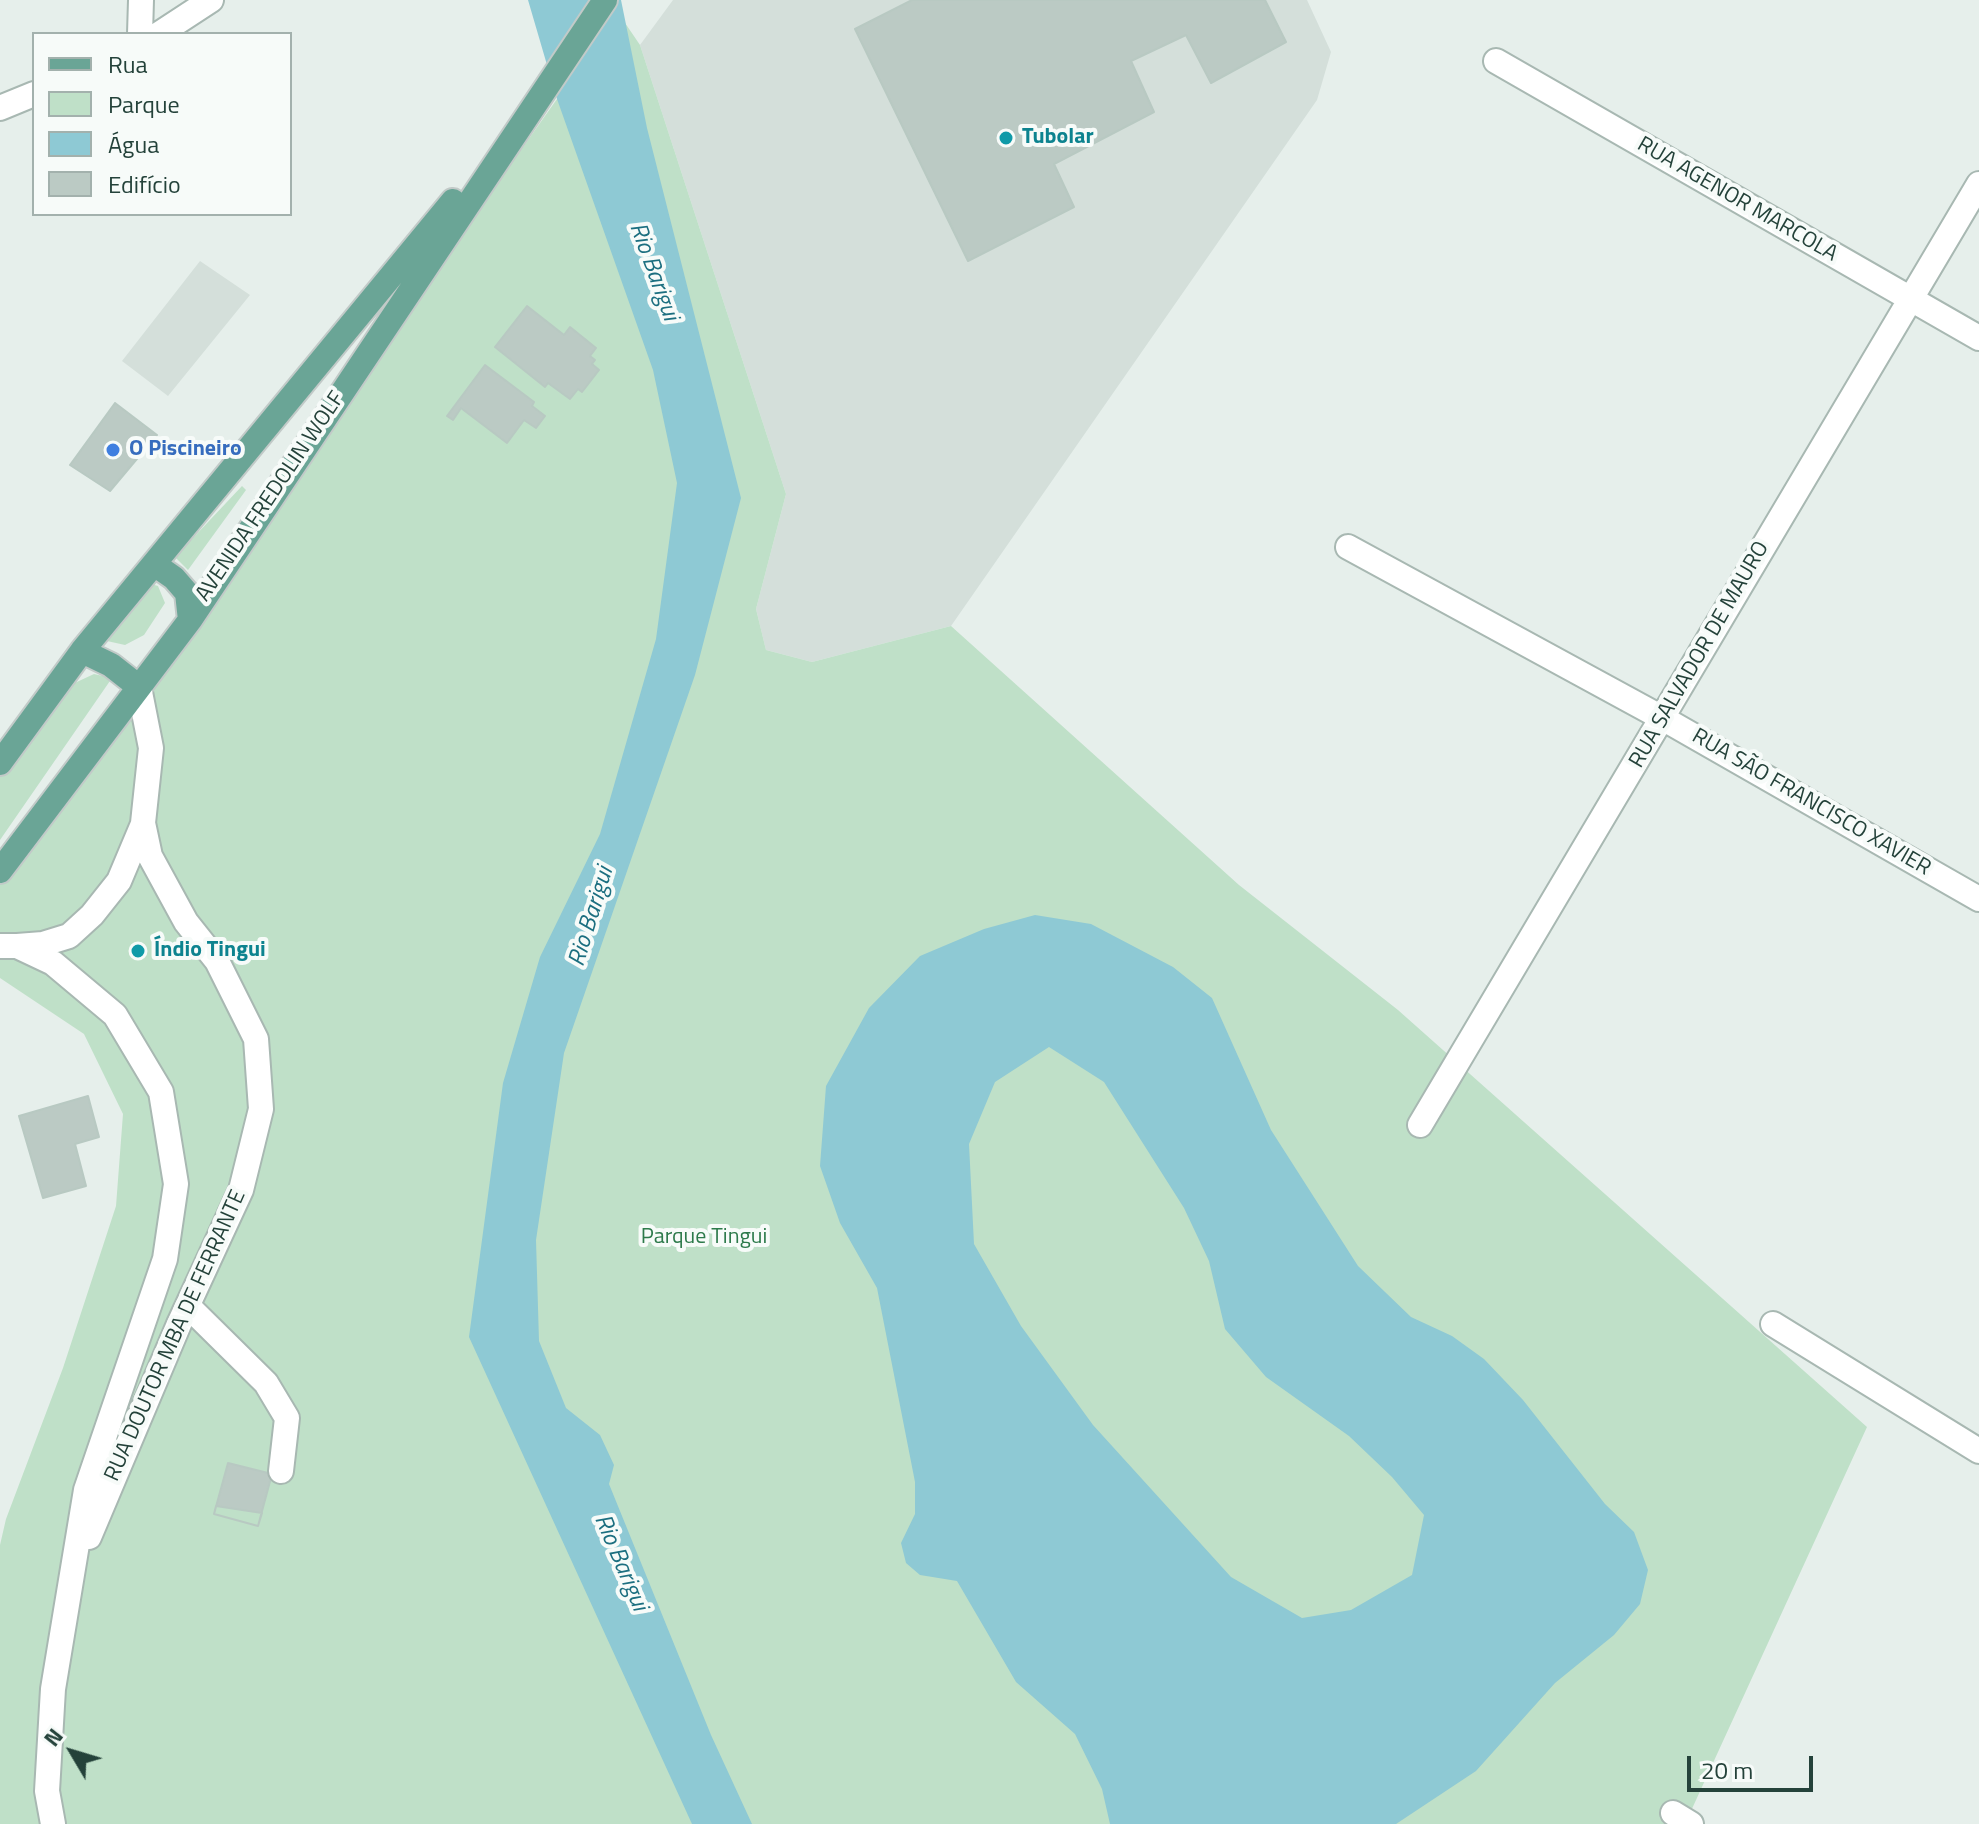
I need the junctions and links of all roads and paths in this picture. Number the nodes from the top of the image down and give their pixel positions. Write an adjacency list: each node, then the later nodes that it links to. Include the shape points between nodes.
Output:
1 (141, 0): 4 (street)
2 (211, 0): 5 (street)
3 (605, 0): 8 (main road, AVENIDA FREDOLIN WOLF)
4 (140, 32)
5 (162, 32)
6 (1496, 61): 11 (street, RUA AGENOR MARCOLA)
7 (32, 95): 9 (street)
8 (534, 103): 14 (main road, AVENIDA FREDOLIN WOLF); 15 (main road, AVENIDA FREDOLIN WOLF)
9 (0, 108)
10 (1979, 184): 11 (street, RUA SALVADOR DE MAURO)
11 (1909, 299): 12 (street, RUA AGENOR MARCOLA); 18 (street, RUA SALVADOR DE MAURO)
12 (1979, 338)
13 (1348, 547): 18 (street, RUA SÃO FRANCISCO XAVIER)
14 (154, 564): 15 (main road, via 187,593); 16 (main road, AVENIDA FREDOLIN WOLF)
15 (190, 620): 17 (main road, AVENIDA FREDOLIN WOLF)
16 (82, 651): 17 (main road); 19 (main road, AVENIDA FREDOLIN WOLF)
17 (139, 687): 20 (street, RUA DOUTOR MBA DE FERRANTE, via 151,748); 21 (main road, AVENIDA FREDOLIN WOLF)
18 (1664, 719): 22 (street, RUA SÃO FRANCISCO XAVIER); 24 (street, RUA SALVADOR DE MAURO)
19 (0, 763)
20 (143, 823): 23 (street, via 119,881 69,936); 25 (street, RUA DOUTOR MBA DE FERRANTE, via 150,856 168,892 217,961 256,1039 261,1109 241,1190)
21 (0, 871)
22 (1979, 899)
23 (8, 946): 29 (street, RUA DOUTOR MBA DE FERRANTE, via 53,963 115,1015 161,1092 176,1184 165,1259 86,1490)
24 (1420, 1125)
25 (188, 1306): 28 (street, via 266,1383 287,1418); 29 (street, RUA DOUTOR MBA DE FERRANTE)
26 (1773, 1324): 27 (street)
27 (1979, 1451)
28 (281, 1471)
29 (72, 1580): 30 (street, RUA DOUTOR MBA DE FERRANTE, via 53,1689 47,1791)
30 (53, 1824)

